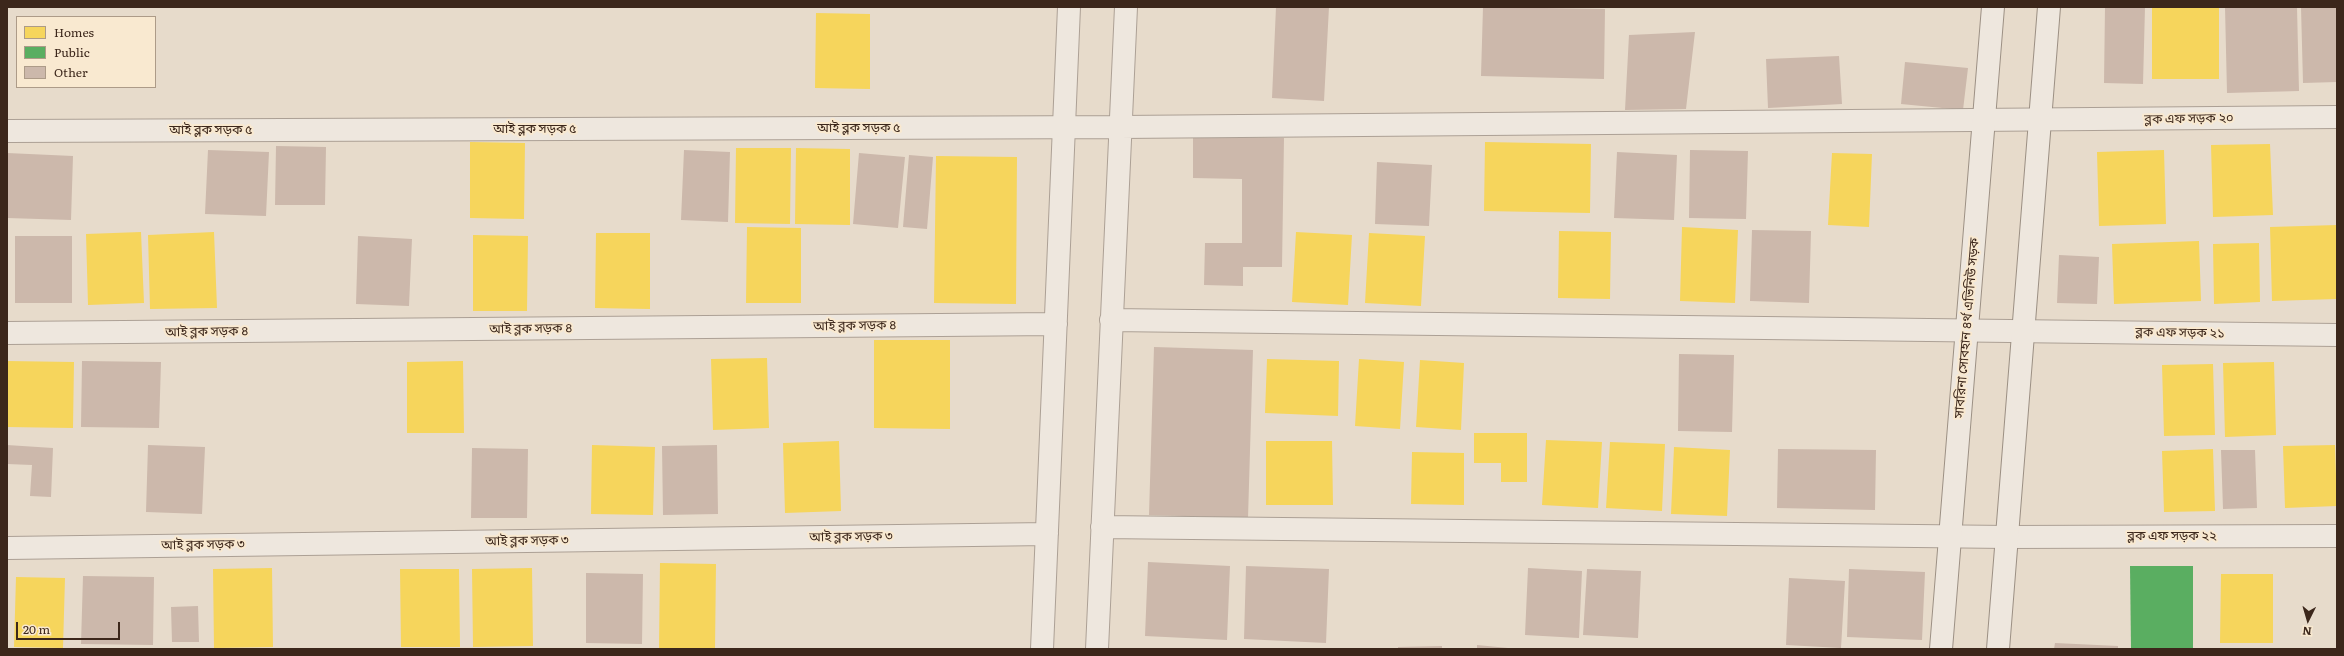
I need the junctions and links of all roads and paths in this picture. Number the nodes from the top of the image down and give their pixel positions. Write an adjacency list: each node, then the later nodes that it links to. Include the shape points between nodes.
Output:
1 (1069, 7): 8 (street)
2 (1126, 7): 9 (street)
3 (1993, 7): 6 (street, সাবরিনা সোবহান ৪র্থ এভিনিউ সড়ক)
4 (2049, 7): 7 (street)
5 (2337, 117): 7 (street, ব্লক এফ সড়ক ২০)
6 (1984, 121): 7 (street, ব্লক এফ সড়ক ২০); 9 (street, ব্লক এফ সড়ক ২০); 13 (street, সাবরিনা সোবহান ৪র্থ এভিনিউ সড়ক)
7 (2040, 121): 14 (street)
8 (1064, 128): 9 (street, আই ব্লক সড়ক ৫); 10 (street, আই ব্লক সড়ক ৫); 12 (street)
9 (1120, 128): 11 (street)
10 (7, 131)
11 (1111, 320): 13 (street, ব্লক এফ সড়ক ২১); 17 (street)
12 (1056, 324): 15 (street, আই ব্লক সড়ক ৪); 18 (street)
13 (1967, 331): 14 (street, ব্লক এফ সড়ক ২১); 19 (street, সাবরিনা সোবহান ৪র্থ এভিনিউ সড়ক)
14 (2024, 332): 16 (street, ব্লক এফ সড়ক ২১); 21 (street)
15 (7, 334)
16 (2337, 335)
17 (1102, 527): 19 (street, ব্লক এফ সড়ক ২২); 24 (street)
18 (1047, 534): 22 (street, আই ব্লক সড়ক ৩); 23 (street)
19 (1950, 536): 21 (street, ব্লক এফ সড়ক ২২); 25 (street, সাবরিনা সোবহান ৪র্থ এভিনিউ সড়ক)
20 (2337, 536): 21 (street, ব্লক এফ সড়ক ২২)
21 (2007, 537): 26 (street)
22 (7, 548)
23 (1042, 649)
24 (1097, 649)
25 (1941, 649)
26 (1998, 649)

